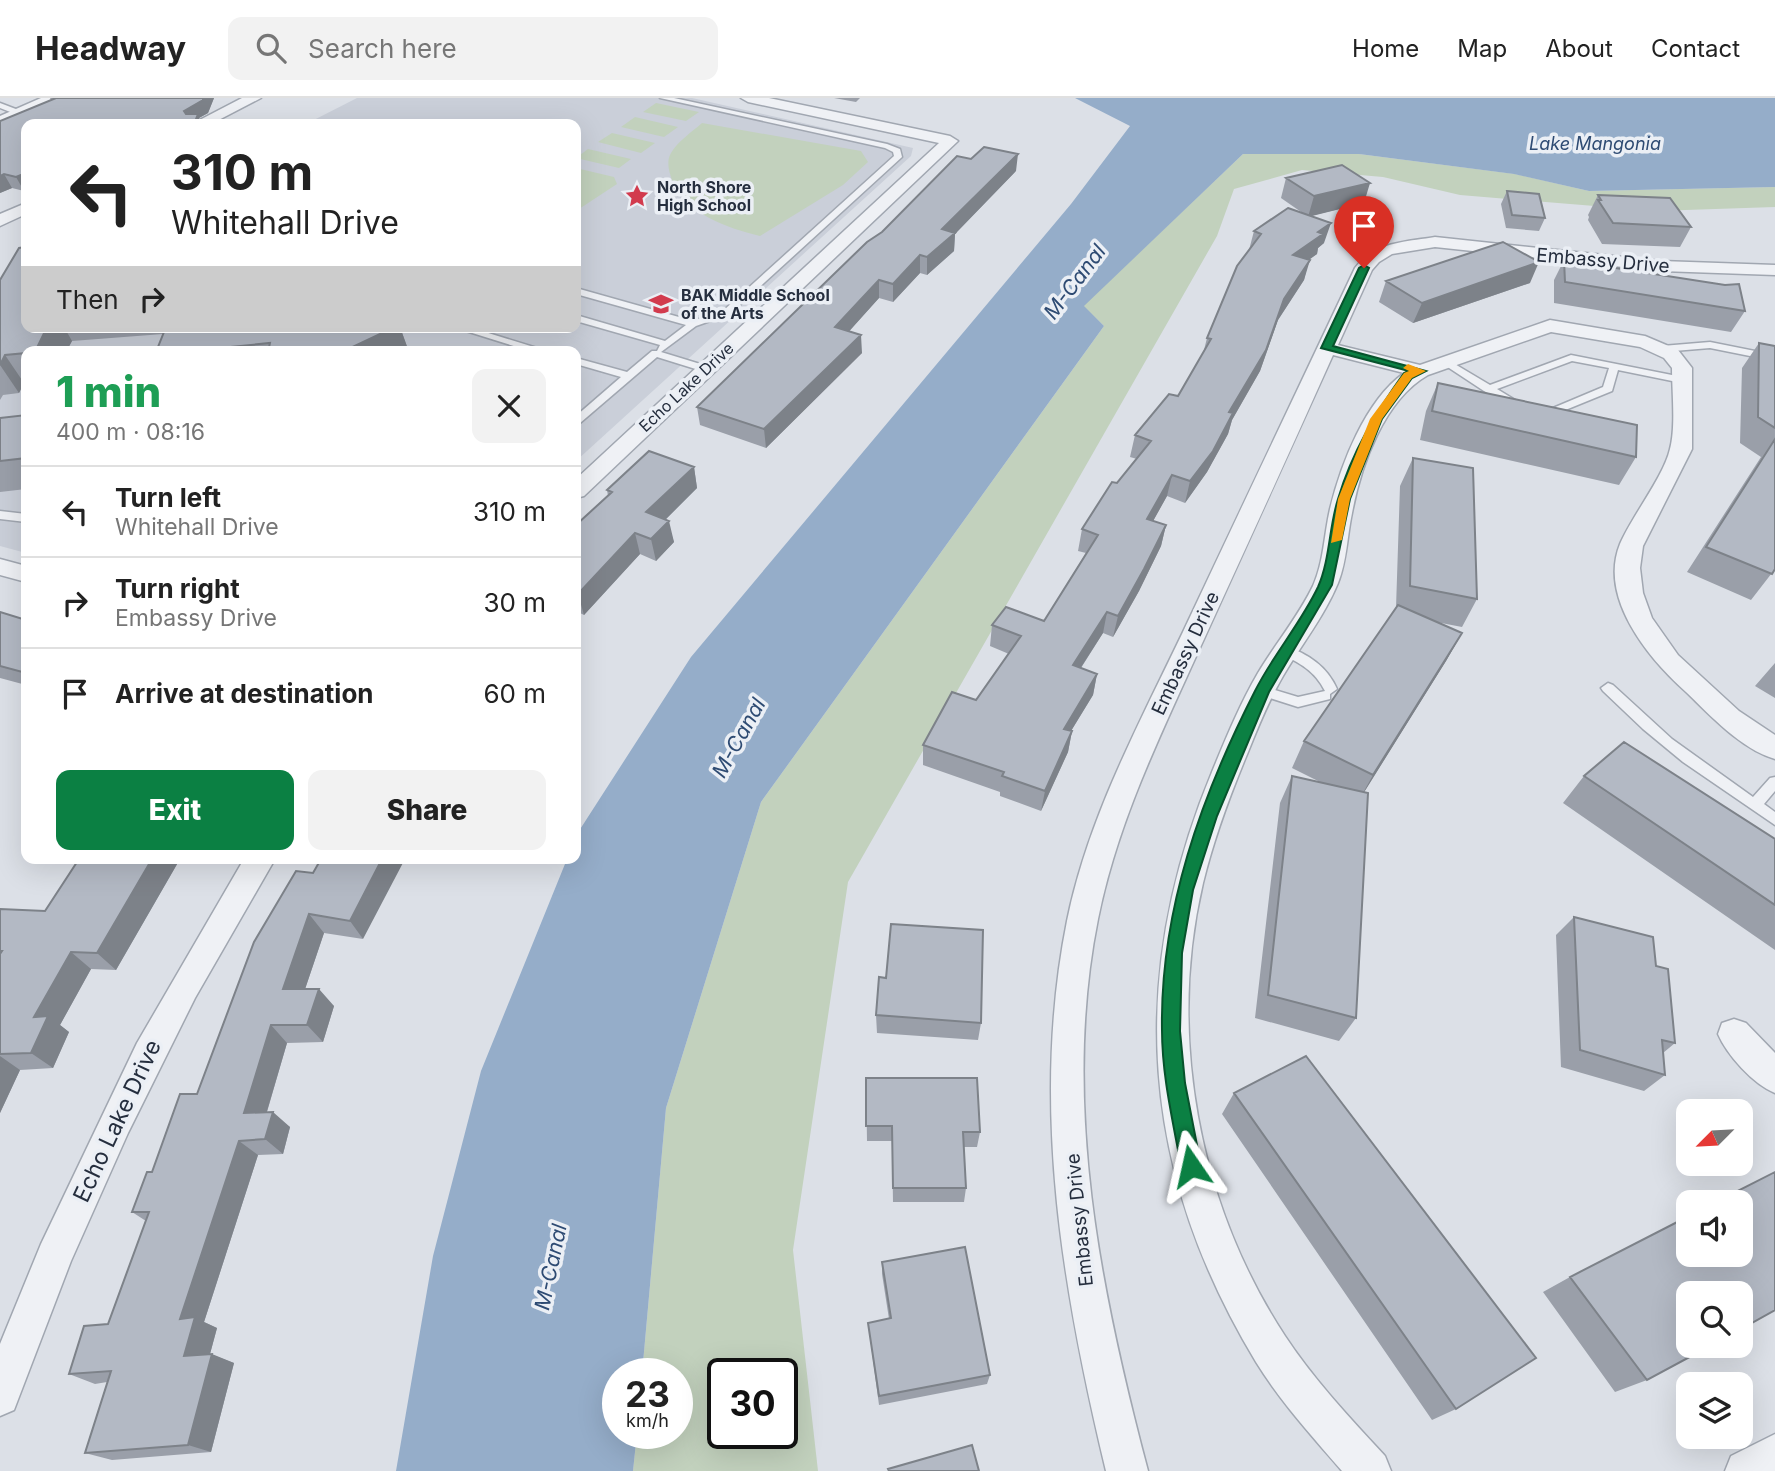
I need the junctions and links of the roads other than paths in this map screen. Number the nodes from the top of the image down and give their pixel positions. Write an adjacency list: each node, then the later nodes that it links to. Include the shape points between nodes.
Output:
1 (53, 98): 6 (street)
2 (254, 98): 7 (street)
3 (664, 98): 14 (lane, via 887,146 897,151 898,157 727,312)
4 (748, 98): 25 (street, Echo Lake Drive, via 950,141)
5 (0, 106): 6 (lane)
6 (18, 113): 8 (street)
7 (210, 119)
8 (0, 121)
9 (21, 210): 10 (street)
10 (0, 221)
11 (1775, 270): 18 (street, Embassy Drive, via 1598,261 1447,242 1410,244 1387,250 1368,263)
12 (581, 291): 14 (lane)
13 (581, 319): 16 (lane)
14 (693, 324): 16 (lane)
15 (479, 333): 17 (lane)
16 (666, 344): 20 (lane)
17 (524, 346)
18 (1327, 348): 24 (street); 48 (street, Embassy Drive, via 1119,796 1098,856 1082,924 1072,1000 1069,1085 1073,1181 1086,1287)
19 (1662, 349): 21 (lane, via 1710,345); 24 (street, via 1549,326); 27 (street, via 1682,368)
20 (655, 353): 25 (lane); 26 (lane)
21 (1775, 358)
22 (581, 362): 26 (lane)
23 (1614, 366): 27 (lane); 28 (lane, via 1571,358); 28 (lane, via 1608,389 1555,411 1518,406)
24 (1433, 367): 28 (lane); 35 (street, via 1408,375 1376,419 1344,499 1326,585)
25 (706, 369): 30 (street, Echo Lake Drive)
26 (629, 376): 29 (lane)
27 (1682, 380): 38 (street, via 1681,449 1631,546 1631,593 1640,620 1669,662 1730,718)
28 (1488, 389)
29 (581, 417)
30 (581, 486)
31 (0, 515): 32 (lane)
32 (21, 517)
33 (0, 567): 34 (street)
34 (21, 573)
35 (1286, 651): 37 (street); 37 (lane, via 1315,667 1326,678 1327,692 1297,702)
36 (1608, 688): 40 (lane, via 1689,763)
37 (1262, 691): 49 (street, via 1209,816 1184,890 1171,975 1175,1083 1207,1221 1234,1285 1271,1349)
38 (1775, 749)
39 (1775, 782): 40 (lane)
40 (1754, 805): 41 (lane)
41 (1775, 818)
42 (257, 864): 45 (street, Echo Lake Drive, via 162,1027)
43 (1734, 1034): 44 (street)
44 (1775, 1077)
45 (12, 1332): 46 (street, Echo Lake Drive)
46 (0, 1396)
47 (1775, 1455): 50 (street)
48 (1127, 1471)
49 (1370, 1471)
50 (1745, 1471)

